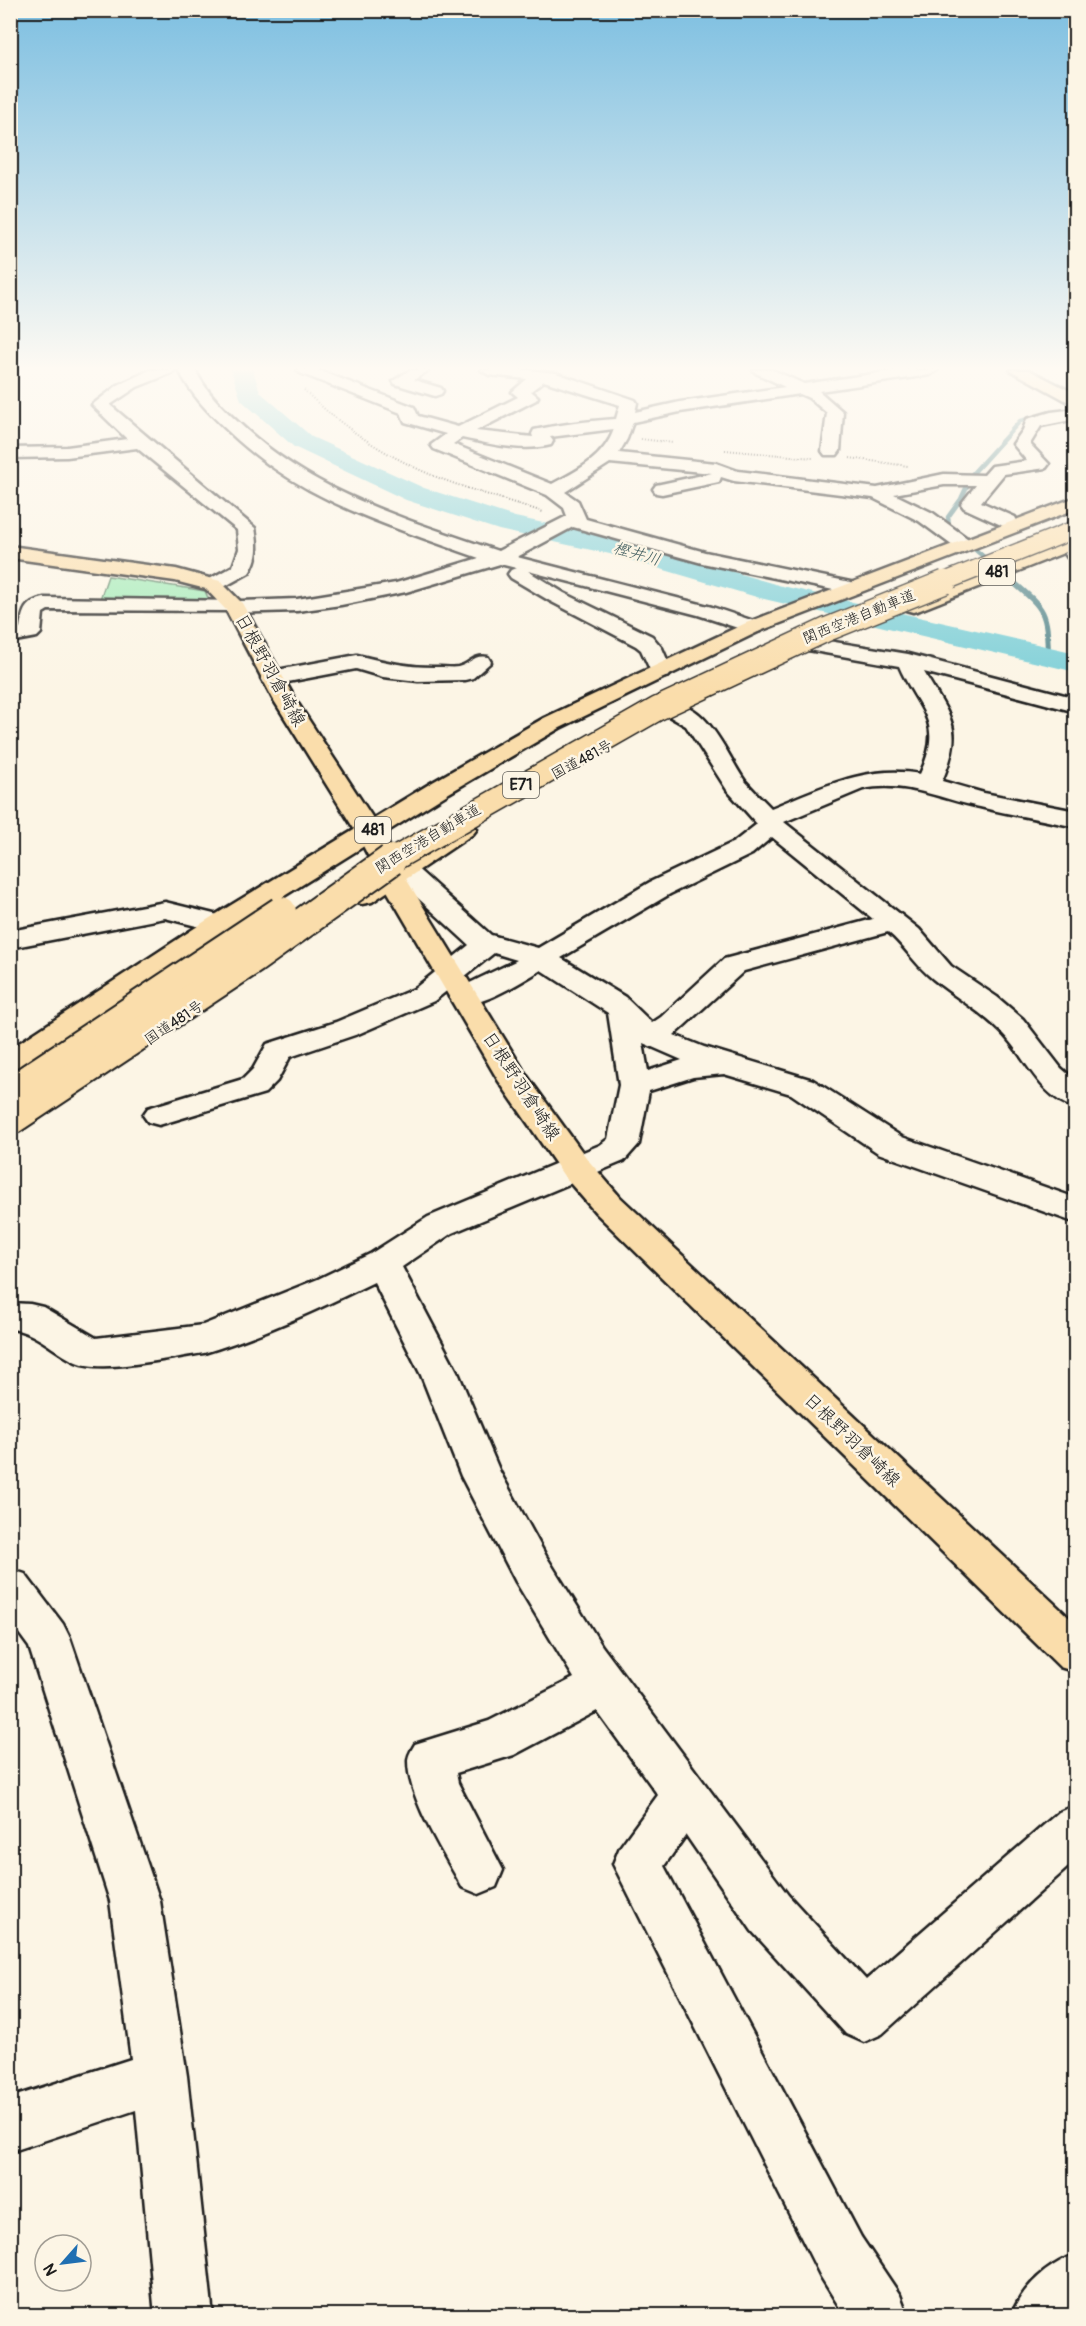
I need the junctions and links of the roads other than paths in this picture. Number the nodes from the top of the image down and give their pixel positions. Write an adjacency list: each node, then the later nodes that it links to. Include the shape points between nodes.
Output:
1 (186, 479): 24 (street, via 246,528 249,549)
2 (299, 479): 22 (street, via 396,522)
3 (523, 479): 12 (street)
4 (575, 479): 12 (street)
5 (710, 479): 11 (street)
6 (766, 479): 13 (street)
7 (940, 479): 13 (street)
8 (970, 479): 10 (street)
9 (990, 479): 10 (street)
10 (988, 481): 16 (street, via 970,504)
11 (662, 489)
12 (554, 491): 17 (street, via 572,505 577,518)
13 (877, 493): 20 (street, via 926,518)
14 (1076, 502): 20 (main road, 481)
15 (1076, 516): 50 (main road, 関西空港自動車道 / E71, bridge, via 846,607 638,699 476,788 328,880)
16 (1008, 520)
17 (572, 521): 22 (street); 23 (street, via 702,557)
18 (1076, 529): 53 (main road, 関西空港自動車道 / E71, bridge, via 828,628 648,714 394,858 254,958)
19 (1076, 541): 27 (main road, 国道481号 / 481)
20 (964, 545): 23 (main road, 481)
21 (10, 552): 24 (main road, via 176,575)
22 (503, 559): 24 (street, via 340,600 297,605); 25 (street); 30 (street, via 514,572 645,641)
23 (852, 588): 25 (main road, 481)
24 (227, 599): 26 (street, via 44,604 33,610 30,633); 31 (main road, 日根野羽倉崎線)
25 (753, 627): 30 (main road, 481)
26 (10, 636)
27 (816, 645): 28 (street); 33 (main road, 国道481号 / 481)
28 (908, 661): 32 (street); 34 (street, via 940,719 944,738)
29 (480, 662): 31 (street, via 465,673 418,674 357,662)
30 (661, 671): 37 (main road, 481, via 552,723)
31 (272, 678): 37 (main road, 日根野羽倉崎線)
32 (1076, 705)
33 (675, 710): 36 (street, via 695,721 736,785); 38 (main road, 国道481号 / 481, via 510,799)
34 (928, 785): 35 (street); 36 (street, via 898,779 856,783 776,815)
35 (1076, 819)
36 (770, 823): 39 (street); 43 (street, via 743,848 660,888)
37 (369, 832): 38 (main road, 日根野羽倉崎線); 40 (main road, 481)
38 (397, 873): 42 (street); 44 (main road, 日根野羽倉崎線); 54 (main road, 国道481号 / 481)
39 (894, 922): 46 (street, via 735,965 672,1023); 51 (street, via 940,972 1012,1025 1050,1075)
40 (220, 924): 41 (street, via 165,910); 47 (main road, 481)
41 (10, 940)
42 (489, 943): 43 (street); 44 (street)
43 (539, 957): 44 (street, via 505,979); 45 (street, via 615,1003)
44 (457, 985): 52 (street, via 278,1052 254,1086); 55 (main road, 日根野羽倉崎線, via 514,1080)
45 (623, 1012): 46 (street, via 636,1026); 49 (street)
46 (653, 1035): 48 (street, via 693,1054)
47 (10, 1063)
48 (727, 1064): 49 (street, via 690,1068); 56 (street, via 802,1087 890,1145)
49 (635, 1086): 55 (street, via 623,1144 612,1153)
50 (10, 1092)
51 (1076, 1098)
52 (159, 1115)
53 (10, 1120)
54 (10, 1135)
55 (576, 1168): 57 (street, via 440,1225); 60 (main road, 日根野羽倉崎線, via 616,1213)
56 (1076, 1211)
57 (382, 1263): 58 (street, via 240,1328 204,1339 89,1352 30,1317); 61 (street, via 440,1375 481,1476 525,1559)
58 (10, 1316)
59 (10, 1587): 65 (street, via 48,1638 135,1901)
60 (1076, 1653)
61 (604, 1685): 62 (street); 64 (street, via 498,1740 431,1759 435,1788)
62 (686, 1795): 63 (street, via 770,1913 864,2016); 69 (street, via 637,1864 841,2257)
63 (1076, 1828)
64 (479, 1870)
65 (160, 2076): 66 (street); 68 (street)
66 (10, 2125)
67 (1076, 2283): 70 (street)
68 (184, 2316)
69 (879, 2316)
70 (1040, 2316)

